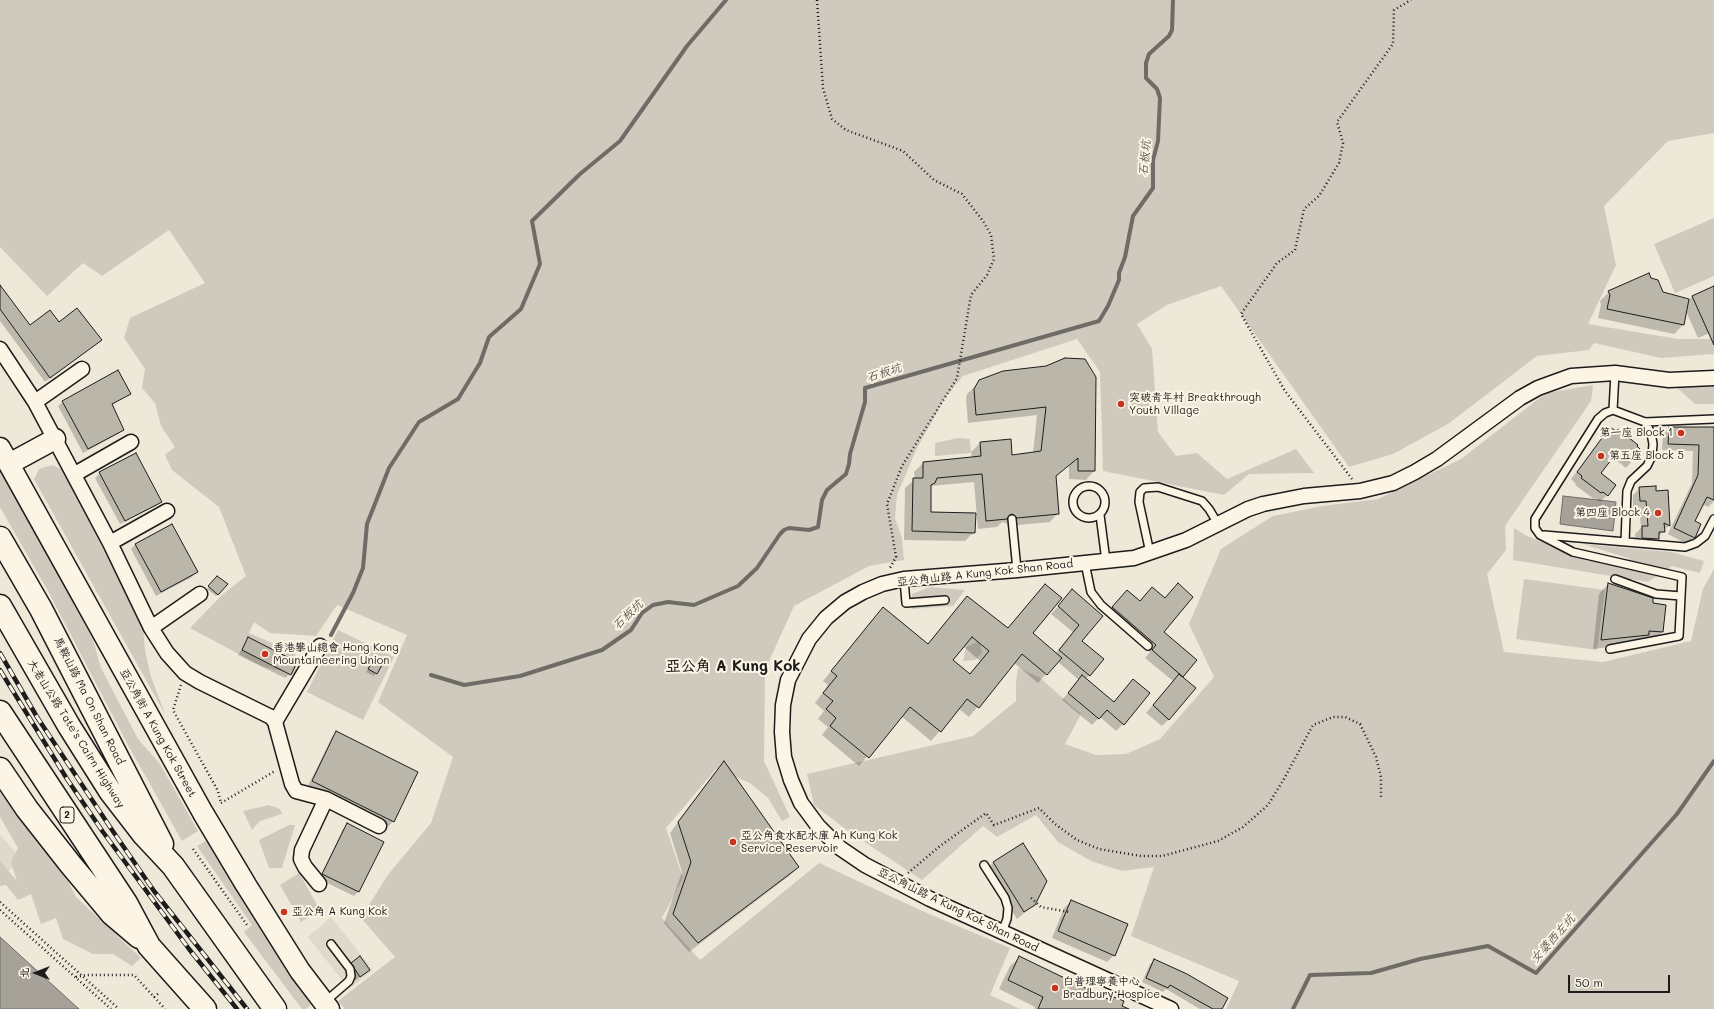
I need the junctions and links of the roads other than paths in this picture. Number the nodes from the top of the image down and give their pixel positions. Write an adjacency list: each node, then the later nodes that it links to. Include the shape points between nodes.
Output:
1 (0, 350): 5 (street)
2 (82, 369): 5 (street)
3 (1615, 373): 4 (street, 亞公角山路 A Kung Kok Shan Road, via 1669,380); 6 (lane); 17 (street, 亞公角山路 A Kung Kok Shan Road, via 1571,376 1538,388 1421,469 1393,483 1360,491 1273,501 1248,509)
4 (1714, 378)
5 (35, 402): 9 (street)
6 (1613, 410): 8 (lane); 18 (lane, via 1605,412 1598,419 1539,512 1535,519 1535,528)
7 (1714, 419): 8 (lane)
8 (1645, 422): 20 (lane, via 1651,433 1652,456 1647,466 1631,481 1627,491)
9 (56, 439): 11 (main road); 12 (street)
10 (131, 442): 12 (street)
11 (4, 456): 47 (main road, 亞公角街 A Kung Kok Street, via 238,872 292,958)
12 (75, 474): 21 (street)
13 (167, 511): 21 (street)
14 (1100, 514): 14 (lane, via 1090,518 1080,515 1073,501 1077,491 1086,486 1101,491 1105,500); 23 (lane)
15 (1012, 518): 25 (lane)
16 (1714, 519): 20 (lane, via 1705,536 1685,547)
17 (1218, 524): 22 (street, 亞公角山路 A Kung Kok Shan Road, via 1186,540); 22 (lane, via 1202,501 1158,487 1144,488 1140,492 1138,502)
18 (1540, 535): 20 (lane); 29 (lane, via 1573,552 1682,577)
19 (0, 538): 42 (highway, 馬鞍山路 Ma On Shan Road, via 41,609)
20 (1625, 542)
21 (110, 543): 32 (street)
22 (1150, 553): 23 (street, 亞公角山路 A Kung Kok Shan Road)
23 (1106, 561): 24 (street, 亞公角山路 A Kung Kok Shan Road)
24 (1085, 563): 25 (street, 亞公角山路 A Kung Kok Shan Road); 34 (lane, via 1091,592)
25 (1017, 570): 26 (street, 亞公角山路 A Kung Kok Shan Road)
26 (904, 579): 30 (lane, via 906,603); 44 (street, 亞公角山路 A Kung Kok Shan Road, via 882,584 845,602 826,618 809,638 788,680 783,705 784,757 801,803 818,826 840,848 930,899)
27 (1615, 579): 29 (lane, via 1656,594)
28 (200, 594): 32 (street)
29 (1681, 596): 35 (lane, via 1679,636)
30 (945, 600)
31 (0, 606): 42 (highway, 大老山公路 Tate's Cairn Highway, via 69,726 121,808)
32 (151, 628): 37 (street, via 167,653 186,673 271,717)
33 (320, 646): 37 (street)
34 (1148, 646)
35 (1610, 649)
36 (0, 712): 46 (highway, 2, via 126,903)
37 (275, 722): 39 (street, via 296,791)
38 (0, 769): 46 (highway, via 32,815 112,914)
39 (326, 799): 40 (street); 43 (street, via 302,850 301,859)
40 (379, 826)
41 (984, 865): 44 (lane, via 1005,898 1008,908)
42 (173, 866): 49 (highway, 大老山公路 Tate's Cairn Highway)
43 (319, 884)
44 (1002, 932): 50 (street, 亞公角山路 A Kung Kok Shan Road)
45 (331, 944): 47 (lane, via 350,969 351,976)
46 (149, 946): 48 (highway, 2)
47 (326, 1006)
48 (205, 1009)
49 (275, 1009)
50 (1171, 1009)

